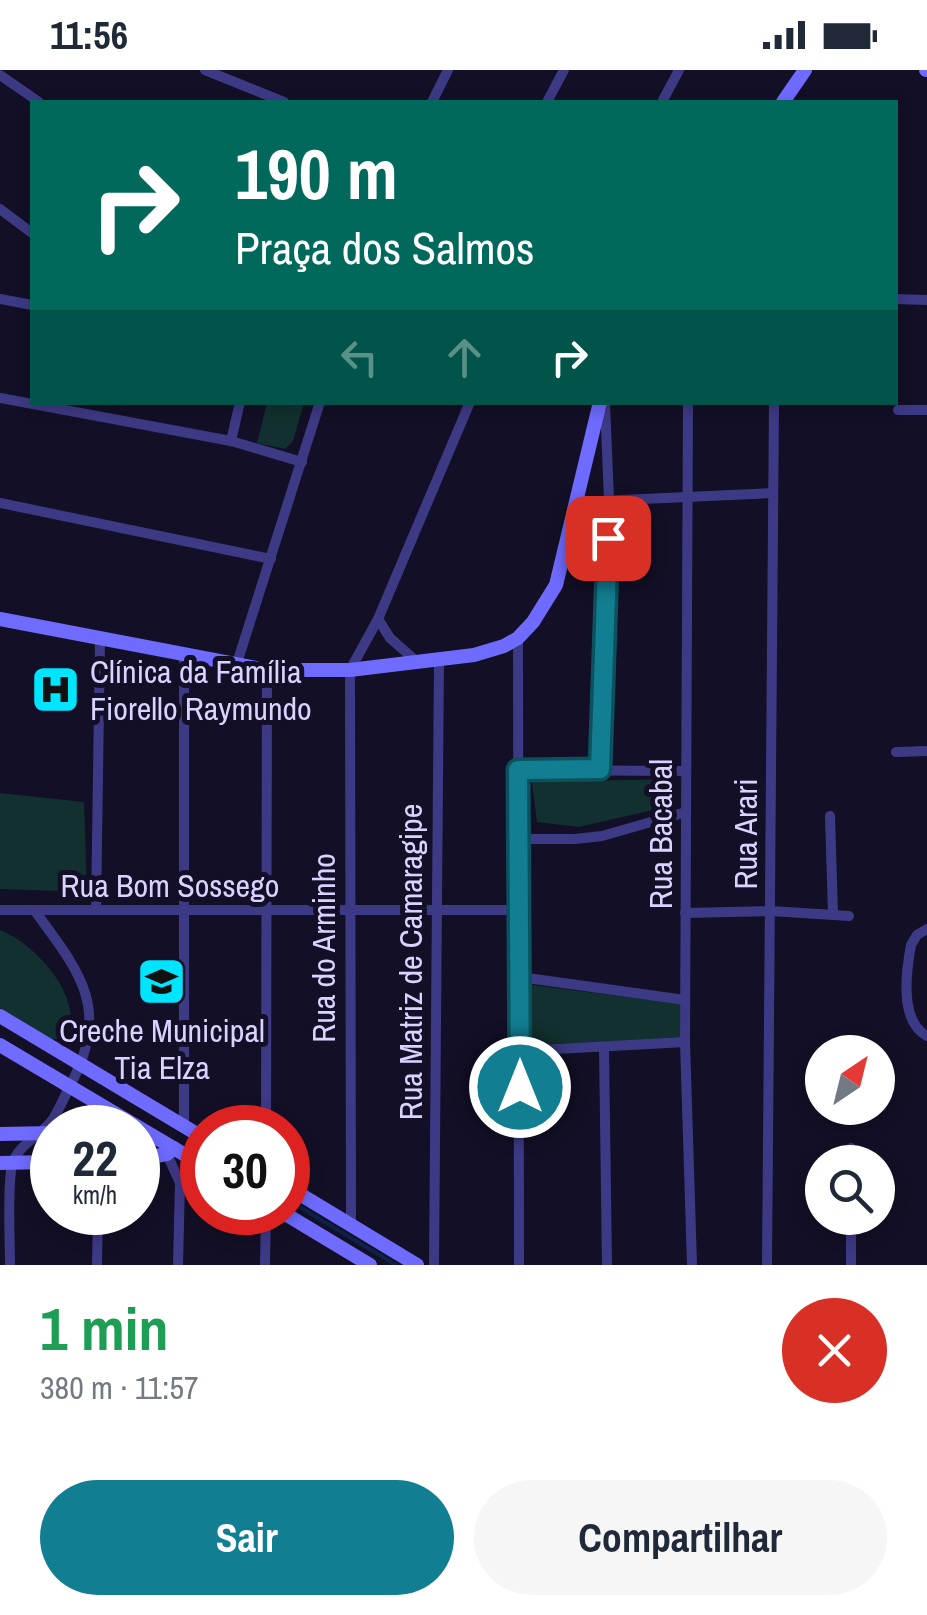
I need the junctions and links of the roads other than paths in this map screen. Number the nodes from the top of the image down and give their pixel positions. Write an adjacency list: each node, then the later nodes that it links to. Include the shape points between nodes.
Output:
1 (206, 70): 8 (street)
2 (448, 70): 9 (street)
3 (564, 70): 10 (street)
4 (679, 70): 11 (street)
5 (804, 70): 12 (street)
6 (0, 75): 7 (street)
7 (36, 100)
8 (279, 100)
9 (433, 100)
10 (548, 100)
11 (663, 100)
12 (784, 100)
13 (0, 210): 14 (street)
14 (30, 232)
15 (0, 299): 18 (street)
16 (898, 299): 17 (street)
17 (927, 300)
18 (30, 305)
19 (0, 398): 20 (street)
20 (30, 404)
21 (38, 405): 31 (street)
22 (239, 405): 31 (street)
23 (319, 405): 32 (street)
24 (469, 405): 40 (street)
25 (601, 405): 36 (street)
26 (602, 405): 35 (street)
27 (688, 405): 34 (street, Rua Bacabal)
28 (774, 405): 33 (street, Rua Arari)
29 (898, 410): 30 (street)
30 (927, 410)
31 (231, 441): 32 (street)
32 (302, 462): 38 (street)
33 (773, 493): 34 (street); 65 (street, Rua Arari)
34 (688, 494): 35 (street); 53 (street, Rua Bacabal)
35 (610, 500): 36 (street); 51 (street)
36 (578, 502): 41 (street, via 556,584)
37 (0, 503): 38 (street)
38 (271, 559): 46 (street)
39 (0, 619): 42 (street)
40 (378, 619): 45 (street); 48 (street)
41 (518, 638): 44 (street, via 474,655); 52 (street)
42 (100, 640): 43 (street); 57 (street)
43 (184, 655): 46 (street); 59 (street)
44 (439, 659): 45 (street); 64 (street, Rua Matriz de Camaragipe)
45 (415, 660): 48 (street)
46 (236, 663): 47 (street)
47 (266, 670): 48 (street); 63 (street)
48 (350, 670): 60 (street, Rua do Arminho)
49 (927, 751): 50 (street)
50 (896, 752)
51 (600, 769): 52 (street); 53 (street)
52 (518, 770): 56 (street)
53 (686, 771): 54 (street, Rua Bacabal)
54 (686, 812): 56 (street, via 602,836); 66 (street, Rua Bacabal)
55 (830, 816): 67 (street)
56 (519, 839): 61 (street)
57 (96, 908): 59 (street, Rua Bom Sossego); 62 (street, Rua Bom Sossego)
58 (0, 910): 62 (street, Rua Bom Sossego)
59 (182, 910): 63 (street, Rua Bom Sossego); 83 (street)
60 (348, 910): 63 (street, Rua Bom Sossego); 64 (street, Rua Bom Sossego); 95 (street, Rua do Arminho)
61 (520, 910): 64 (street, Rua Bom Sossego); 70 (street)
62 (35, 911): 78 (street, via 76,969 89,1001 90,1036)
63 (266, 911): 84 (street)
64 (435, 911): 107 (street, Rua Matriz de Camaragipe)
65 (771, 911): 66 (street); 67 (street); 111 (street, Rua Arari)
66 (685, 913): 71 (street, Rua Bacabal)
67 (833, 915): 68 (street)
68 (849, 916)
69 (927, 929): 73 (street, via 911,945 908,1014)
70 (520, 976): 71 (street); 77 (street)
71 (684, 1000): 74 (street, Rua Bacabal)
72 (0, 1016): 78 (street)
73 (927, 1036)
74 (685, 1042): 76 (street); 110 (street, Rua Bacabal)
75 (0, 1045): 79 (street)
76 (604, 1047): 77 (street); 109 (street)
77 (520, 1051): 108 (street)
78 (80, 1064): 79 (street); 82 (street)
79 (69, 1086): 80 (street); 81 (street)
80 (60, 1105)
81 (99, 1105)
82 (149, 1105)
83 (184, 1105)
84 (266, 1105)
85 (0, 1134): 86 (street)
86 (30, 1134)
87 (180, 1134): 90 (street)
88 (160, 1144): 90 (street)
89 (30, 1145): 93 (street)
90 (171, 1151): 91 (street); 92 (street); 103 (street, via 180,1183)
91 (160, 1153)
92 (180, 1155)
93 (6, 1163): 101 (street)
94 (310, 1201): 95 (street)
95 (351, 1226): 106 (street)
96 (310, 1231): 100 (street)
97 (98, 1235): 102 (street)
98 (266, 1235): 104 (street)
99 (851, 1235): 112 (street)
100 (350, 1259): 105 (street)
101 (10, 1265)
102 (97, 1265)
103 (178, 1265)
104 (265, 1265)
105 (370, 1265)
106 (417, 1265)
107 (434, 1265)
108 (519, 1265)
109 (607, 1265)
110 (692, 1265)
111 (768, 1265)
112 (851, 1265)

